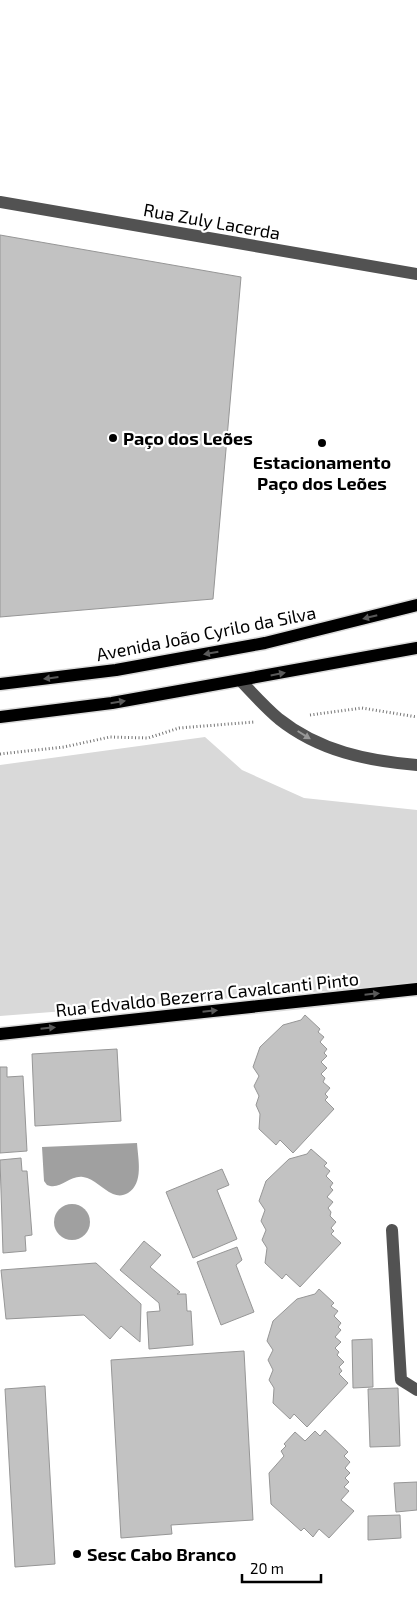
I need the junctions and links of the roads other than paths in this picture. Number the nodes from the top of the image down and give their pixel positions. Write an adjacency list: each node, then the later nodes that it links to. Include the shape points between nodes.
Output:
1 (0, 202): 2 (street, Rua Zuly Lacerda)
2 (417, 274)
3 (417, 605): 6 (main road, Avenida João Cyrilo da Silva, one-way to 6, via 265,643 116,670)
4 (417, 648): 5 (main road, one-way to 4)
5 (240, 681): 7 (main road, one-way to 5, via 112,703); 8 (street, one-way to 8, via 280,719 309,739 343,753)
6 (0, 684)
7 (0, 717)
8 (417, 765)
9 (417, 989): 10 (main road, Rua Edvaldo Bezerra Cavalcanti Pinto, one-way to 9)
10 (0, 1034)
11 (392, 1230): 12 (street, via 401,1380)
12 (417, 1390)

